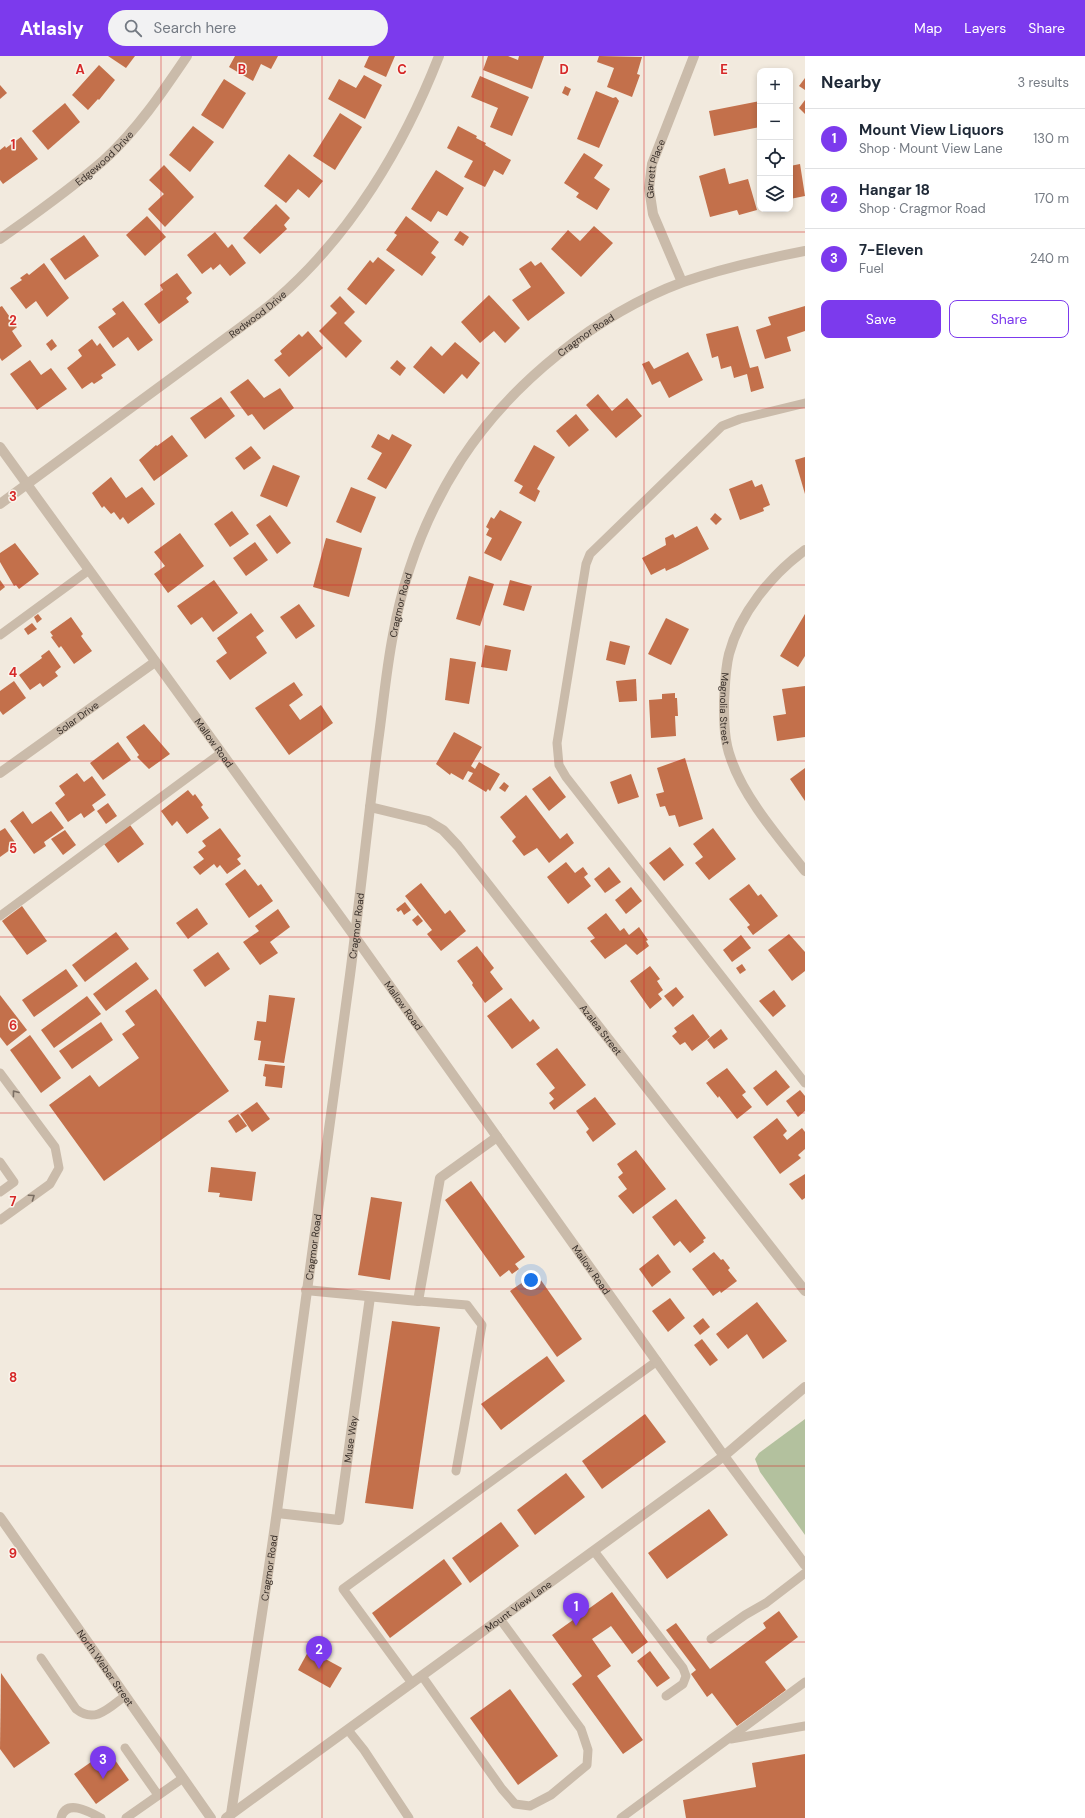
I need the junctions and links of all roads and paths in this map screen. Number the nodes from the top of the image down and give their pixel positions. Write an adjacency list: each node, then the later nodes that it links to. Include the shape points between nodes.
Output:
1 (187, 56): 4 (street, Edgewood Drive, via 152,108 104,160 72,187)
2 (440, 56): 9 (street, Redwood Drive, via 406,131 380,176 342,230 310,266 277,299)
3 (694, 56): 6 (street, Garrett Place, via 652,164 649,188 653,214)
4 (0, 239)
5 (805, 251): 6 (street, Cragmor Road, via 751,261)
6 (682, 282): 17 (street, Cragmor Road, via 621,311 587,332 550,361 519,390 462,459 419,540 406,578 393,635)
7 (805, 403): 22 (lane, via 722,426 590,554 586,564 558,743 560,765 566,778)
8 (0, 447): 9 (street, Mallow Road)
9 (28, 484): 10 (street, Redwood Drive); 12 (street, Mallow Road)
10 (0, 504)
11 (805, 550): 18 (street, Magnolia Street, via 788,562 771,580 737,630 725,674 724,710 725,738 731,760 743,784 762,815)
12 (89, 570): 13 (lane); 14 (street, Mallow Road)
13 (0, 635)
14 (155, 662): 15 (street, Mallow Road); 16 (street, Solar Drive)
15 (221, 753): 19 (lane); 20 (street, Mallow Road)
16 (0, 773)
17 (370, 807): 20 (street, Cragmor Road); 28 (street, Azalea Street, via 428,821 443,830 458,846)
18 (805, 870)
19 (0, 916)
20 (355, 937): 23 (street, Mallow Road); 27 (street, Cragmor Road)
21 (0, 1073): 26 (lane, one-way to 21, via 50,1184 59,1168 55,1147)
22 (805, 1083)
23 (497, 1137): 30 (street, via 440,1178); 31 (street, Mallow Road)
24 (0, 1162): 25 (lane, via 14,1182)
25 (0, 1192)
26 (0, 1220)
27 (306, 1290): 29 (street); 35 (street, Cragmor Road)
28 (805, 1291)
29 (370, 1297): 30 (street); 35 (street, Muse Way, via 339,1520)
30 (418, 1301): 34 (lane, via 467,1305 482,1325)
31 (657, 1361): 33 (street, Mallow Road); 45 (lane, via 343,1589)
32 (805, 1387): 33 (street, Mount View Lane)
33 (724, 1456): 37 (street, Mount View Lane); 38 (street, Mallow Road)
34 (456, 1471)
35 (277, 1513): 54 (street, Cragmor Road)
36 (0, 1517): 46 (street, North Weber Street)
37 (594, 1551): 40 (street, Mount View Lane); 47 (lane, via 683,1668 686,1676 683,1684)
38 (805, 1565)
39 (805, 1572): 41 (lane, via 766,1603)
40 (500, 1619): 43 (street, Mount View Lane); 43 (lane, via 581,1729 588,1750 587,1765 551,1794 530,1806 515,1804)
41 (712, 1640)
42 (41, 1658): 46 (lane, via 76,1709 83,1715 91,1717 101,1713)
43 (422, 1676): 45 (street, Mount View Lane)
44 (805, 1682): 50 (lane)
45 (412, 1683): 49 (street, Mount View Lane)
46 (125, 1696): 52 (street, North Weber Street)
47 (666, 1696)
48 (805, 1726): 50 (lane)
49 (348, 1730): 54 (street, Mount View Lane); 59 (lane)
50 (729, 1740): 60 (lane)
51 (125, 1748): 53 (lane)
52 (183, 1778): 53 (lane); 58 (street, North Weber Street)
53 (158, 1795): 57 (lane)
54 (228, 1816)
55 (61, 1818): 56 (lane, via 65,1811 81,1808)
56 (101, 1818)
57 (126, 1818)
58 (211, 1818)
59 (409, 1818)
60 (621, 1818)

